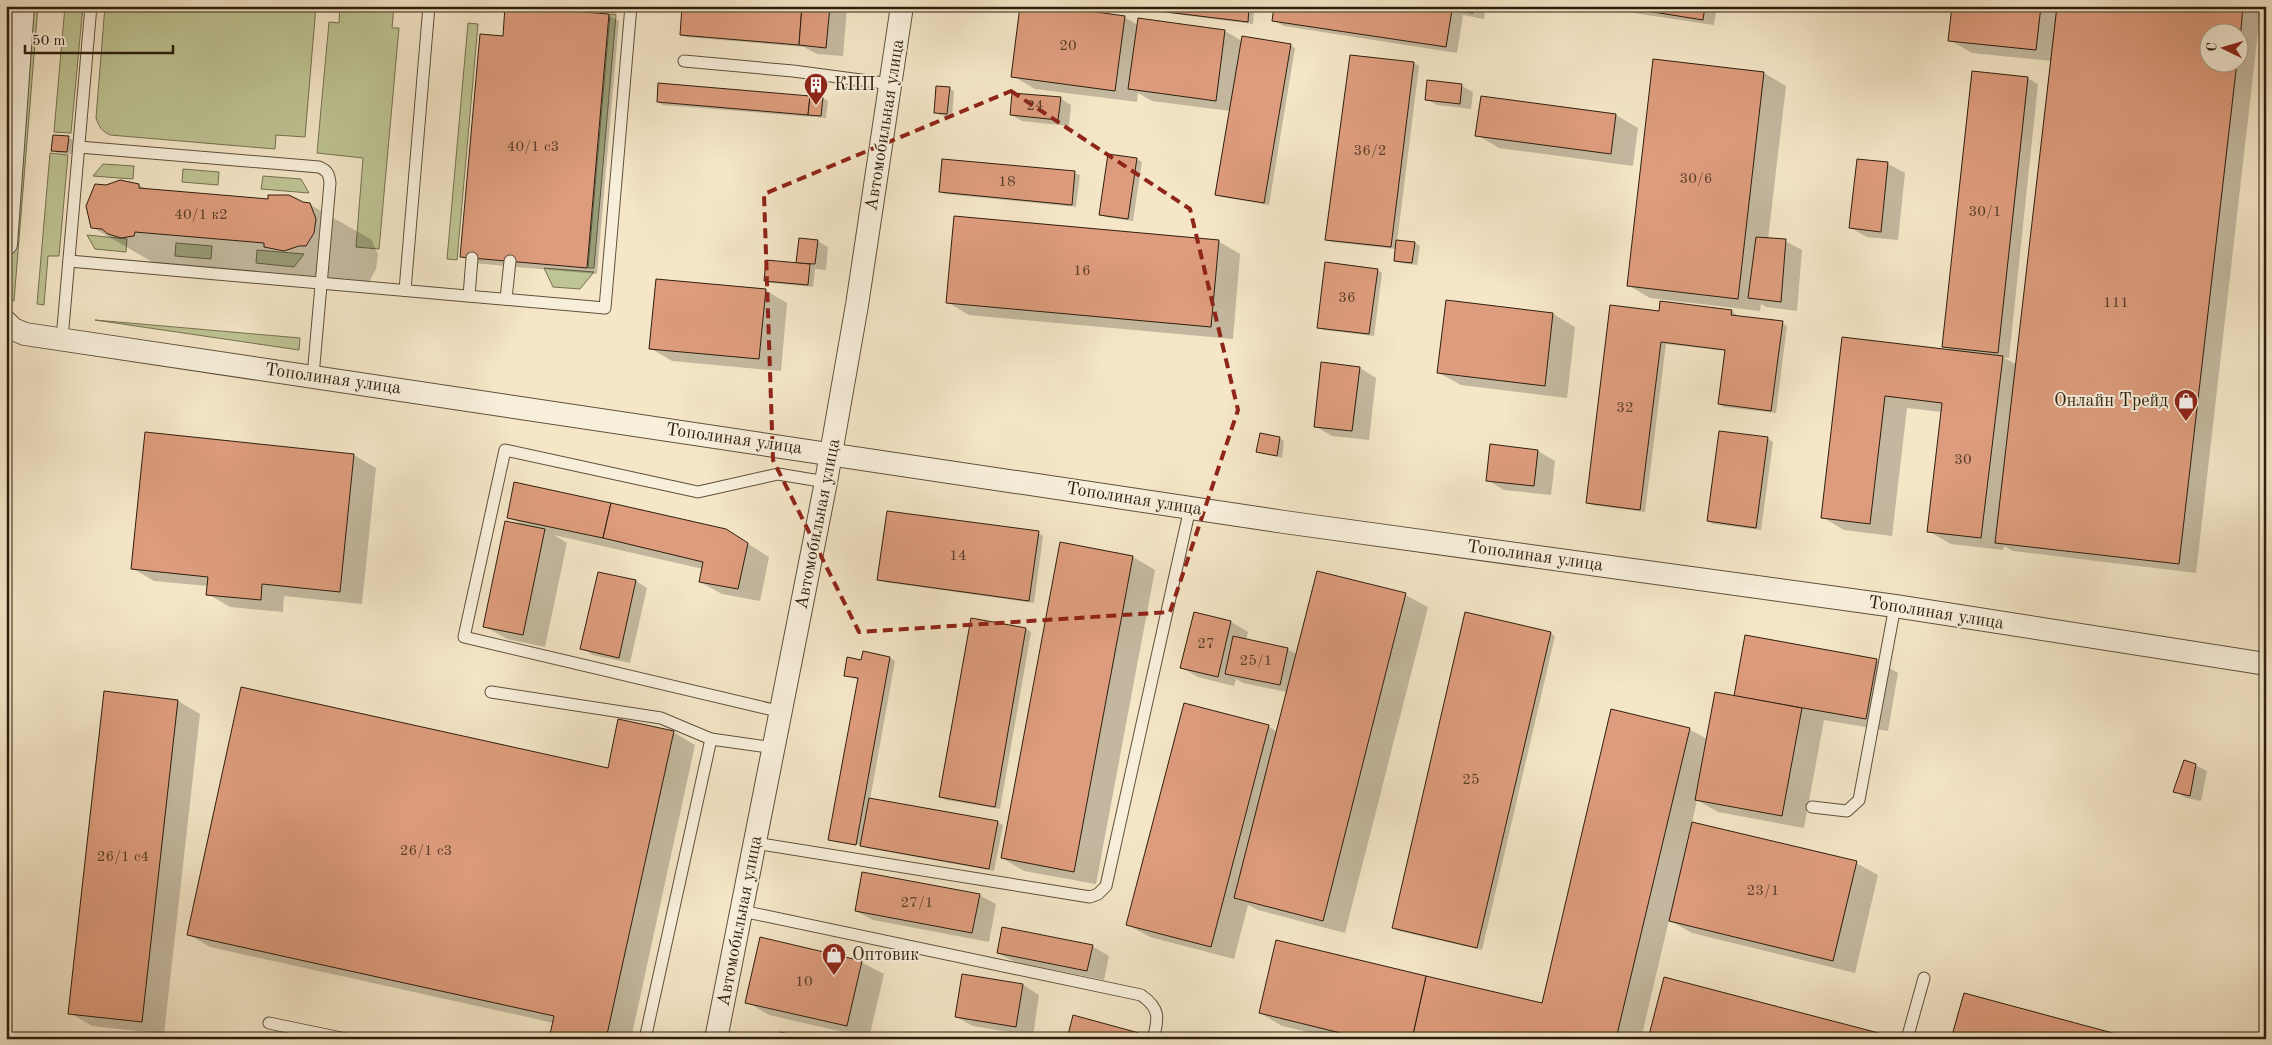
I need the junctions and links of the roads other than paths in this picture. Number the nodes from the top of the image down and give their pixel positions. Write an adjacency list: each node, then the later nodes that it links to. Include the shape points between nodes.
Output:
1 (24, 6): 7 (street)
2 (91, 6): 9 (lane)
3 (429, 6): 15 (lane)
4 (631, 6): 17 (lane, via 604,308)
5 (902, 6): 8 (street, Автомобильная улица)
6 (684, 61): 8 (lane)
7 (13, 67): 10 (street)
8 (891, 84): 21 (street, Автомобильная улица)
9 (79, 146): 12 (lane); 14 (lane, via 326,170 330,183)
10 (6, 244)
11 (472, 258): 16 (lane)
12 (69, 261): 14 (lane); 19 (lane)
13 (510, 261): 17 (lane)
14 (321, 283): 15 (lane); 20 (lane)
15 (405, 290): 16 (lane)
16 (468, 296): 17 (lane)
17 (506, 299)
18 (6, 322): 19 (street, Тополиная улица, via 12,330 25,334)
19 (62, 339): 20 (street, Тополиная улица)
20 (313, 376): 21 (street, Тополиная улица)
21 (831, 453): 22 (street, Автомобильная улица); 23 (street, Тополиная улица)
22 (826, 482): 27 (street, Автомобильная улица); 27 (lane, via 778,474 698,492 505,450 464,637)
23 (1190, 508): 24 (street, Тополиная улица); 31 (lane, via 1106,886 1098,894 1090,897)
24 (1895, 606): 25 (street, Тополиная улица); 30 (lane, via 1859,800 1847,811)
25 (2266, 664)
26 (491, 692): 28 (lane, via 661,718)
27 (782, 712): 29 (street, Автомобильная улица)
28 (711, 739): 29 (lane); 36 (lane)
29 (775, 748): 31 (street, Автомобильная улица)
30 (1812, 807)
31 (756, 844): 32 (street, Автомобильная улица)
32 (742, 911): 37 (street, Автомобильная улица); 38 (lane, via 1141,995 1156,1010 1158,1021)
33 (1924, 978): 39 (lane)
34 (269, 1023): 35 (lane)
35 (346, 1039)
36 (645, 1039)
37 (716, 1039)
38 (1153, 1039)
39 (1908, 1039)

